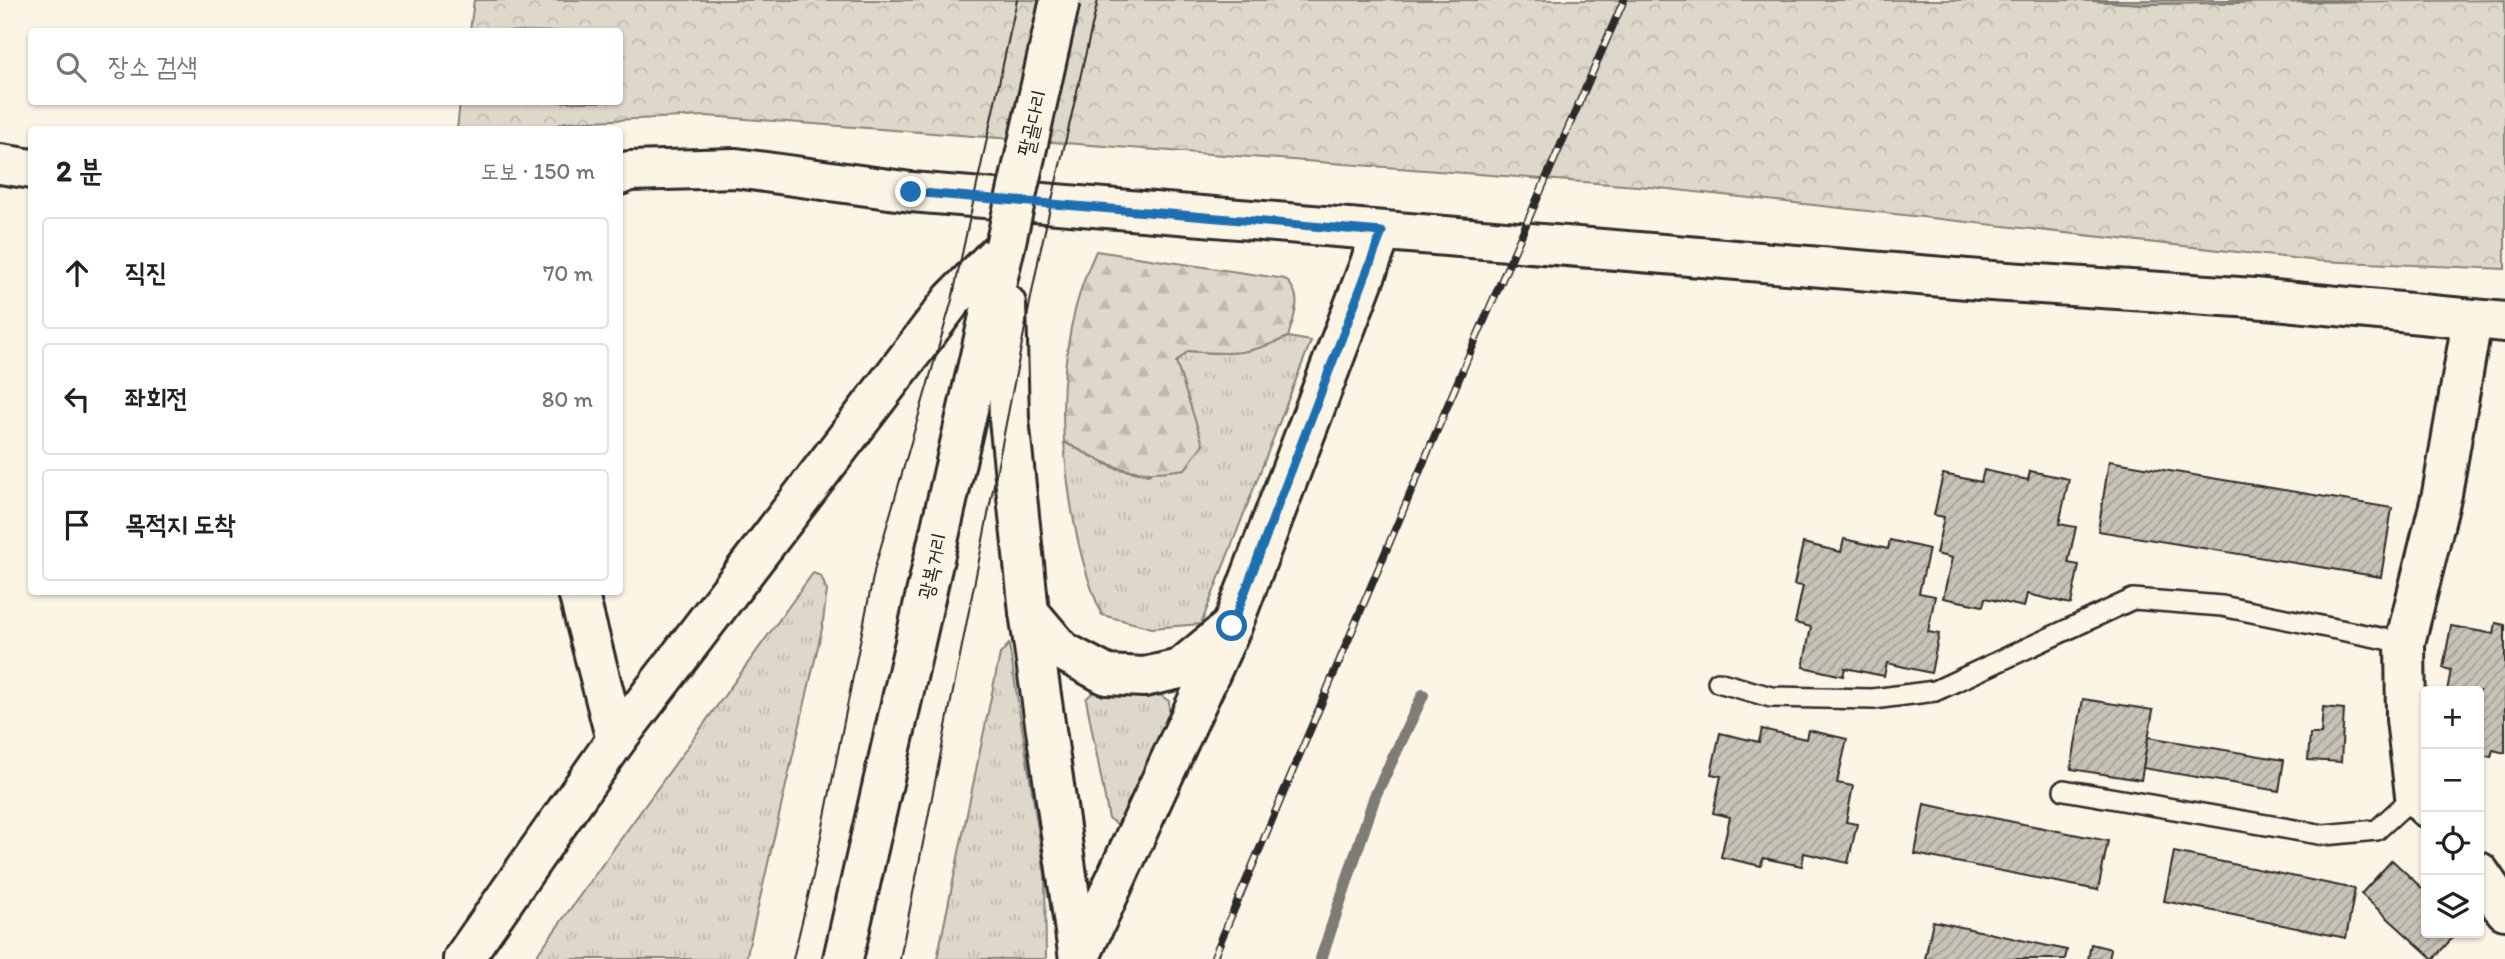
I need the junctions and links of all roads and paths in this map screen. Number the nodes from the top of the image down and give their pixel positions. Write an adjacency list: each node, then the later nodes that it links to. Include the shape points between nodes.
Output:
1 (1060, 0): 6 (main road, 팔골다리, bridge)
2 (0, 164): 3 (main road)
3 (28, 168)
4 (623, 174): 5 (main road, via 736,168 911,192)
5 (1382, 232): 7 (main road, via 2254,298); 10 (main road)
6 (1005, 246): 9 (main road, via 1009,419); 13 (main road, via 951,300); 19 (main road, 광복거리)
7 (2488, 321): 11 (main road)
8 (579, 595): 13 (main road)
9 (1029, 612): 10 (main road, via 1062,651 1107,675 1144,677 1180,669); 20 (main road)
10 (1232, 626): 20 (main road)
11 (2405, 643): 12 (lane, via 2222,606 2133,600 1935,691 1873,699 1771,697); 15 (main road, via 2406,719)
12 (1718, 682)
13 (616, 740): 18 (main road)
14 (2064, 790): 15 (lane, via 2324,835 2377,830)
15 (2420, 801)
16 (2481, 875): 17 (main road)
17 (2505, 910)
18 (463, 959)
19 (843, 959)
20 (1079, 959)

